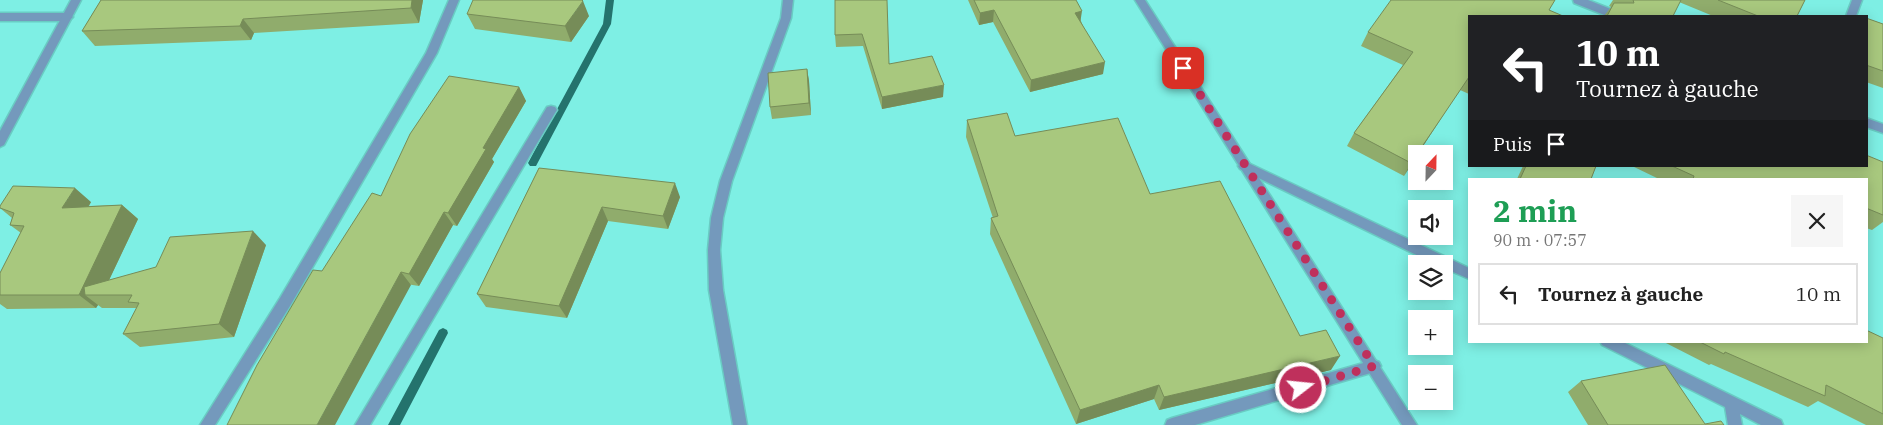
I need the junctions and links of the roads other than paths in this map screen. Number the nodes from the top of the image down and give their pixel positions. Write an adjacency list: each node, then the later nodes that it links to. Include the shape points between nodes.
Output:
1 (76, 0): 10 (street)
2 (454, 0): 20 (street, via 431,53 285,302)
3 (788, 0): 22 (street, via 786,18 726,181 717,218 714,250 716,290)
4 (1140, 0): 15 (street)
5 (1578, 0): 7 (street)
6 (1856, 0): 8 (street)
7 (1614, 15)
8 (1851, 15)
9 (0, 17): 10 (street)
10 (68, 17): 14 (street)
11 (551, 110): 21 (street)
12 (1868, 123): 13 (street)
13 (1883, 129)
14 (0, 142)
15 (1244, 166): 16 (street); 18 (street)
16 (1468, 274)
17 (1611, 343): 19 (street)
18 (1374, 366): 23 (street); 24 (street)
19 (1731, 402): 25 (street); 26 (street)
20 (207, 425)
21 (362, 425)
22 (740, 425)
23 (1172, 425)
24 (1410, 425)
25 (1735, 425)
26 (1776, 425)

